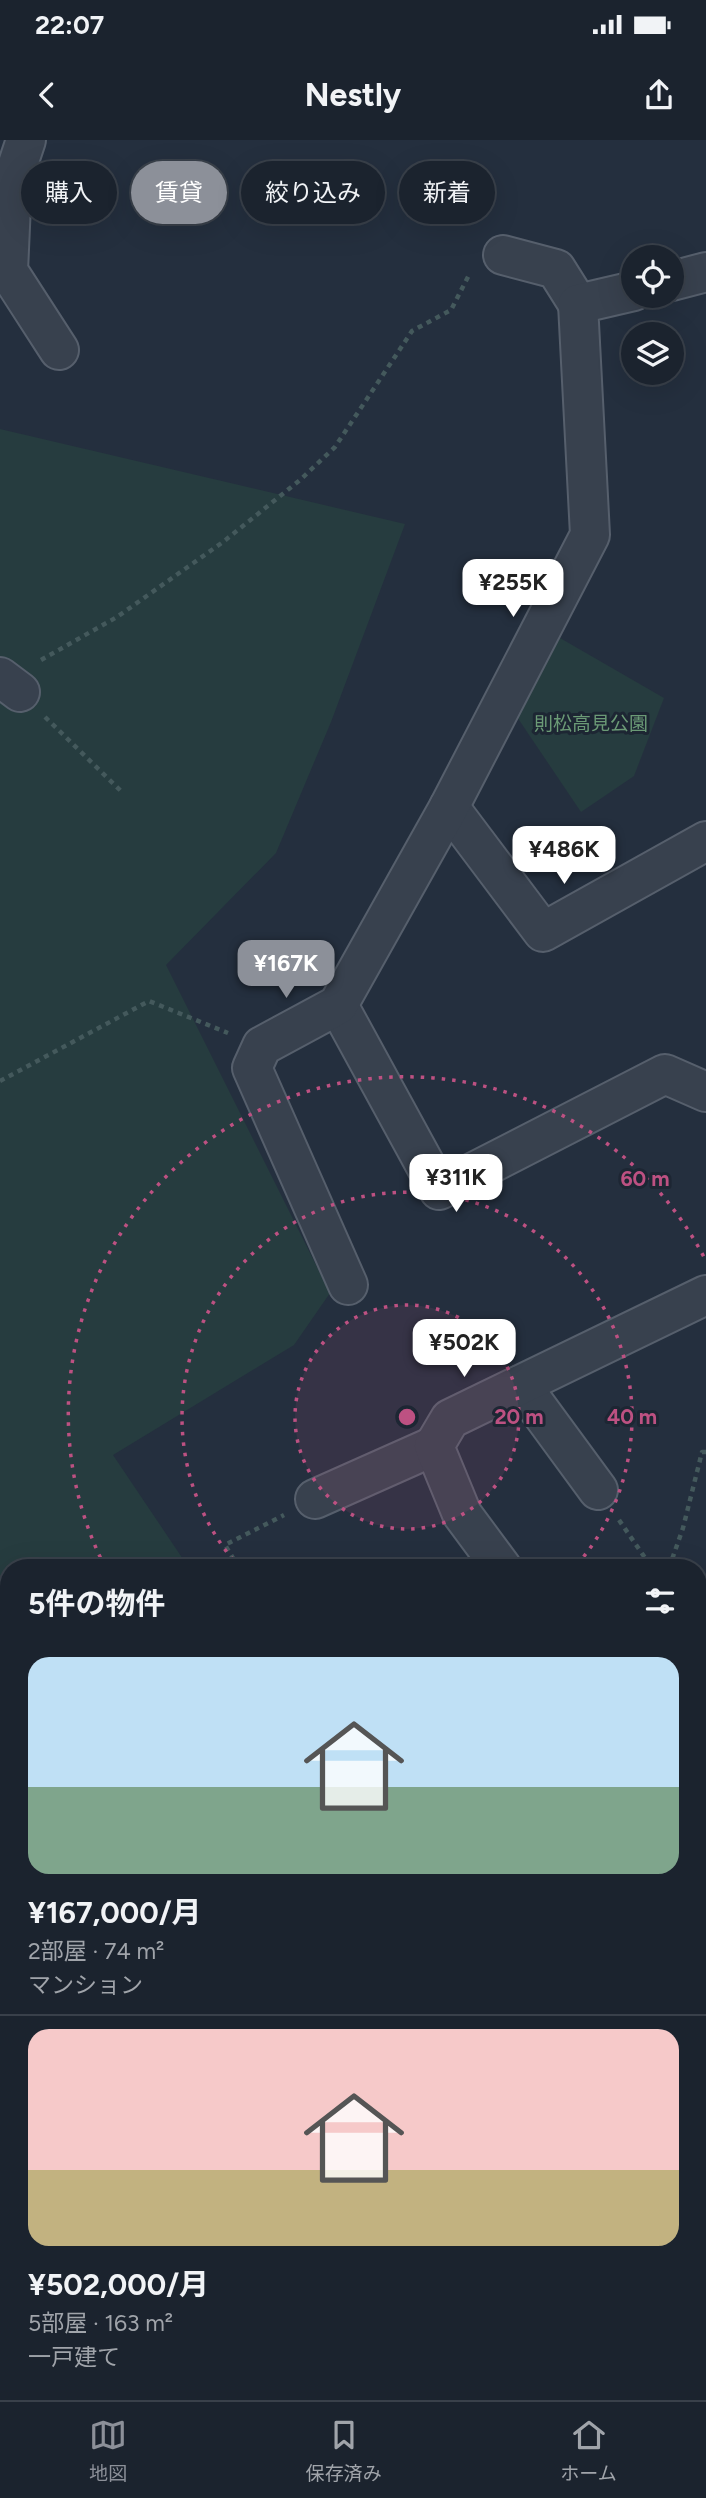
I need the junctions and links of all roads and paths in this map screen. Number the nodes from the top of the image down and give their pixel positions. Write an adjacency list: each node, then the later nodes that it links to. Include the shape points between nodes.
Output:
1 (26, 140): 7 (street, via 12,182 8,271)
2 (503, 255): 6 (street, via 556,269); 8 (path, via 471,272 450,310 412,331 335,447 300,480 117,617)
3 (706, 272): 4 (street)
4 (684, 278)
5 (621, 293): 6 (street)
6 (578, 304): 10 (street, via 590,535)
7 (59, 349)
8 (18, 677): 9 (path)
9 (122, 792)
10 (449, 807): 11 (street, via 543,932); 12 (street)
11 (706, 841)
12 (338, 1005): 13 (street); 15 (street, via 439,1190 666,1074)
13 (262, 1046): 14 (path, via 149,1001); 16 (street, via 252,1068)
14 (0, 1080)
15 (706, 1092)
16 (348, 1285)
17 (706, 1295): 18 (street)
18 (520, 1385): 19 (street, via 450,1419); 21 (street)
19 (434, 1446): 22 (street); 24 (street, via 462,1514)
20 (706, 1452): 26 (path, via 702,1452)
21 (598, 1490): 25 (path)
22 (315, 1499): 23 (path, via 225,1545)
23 (234, 1559)
24 (495, 1559)
25 (646, 1559)
26 (672, 1559)

